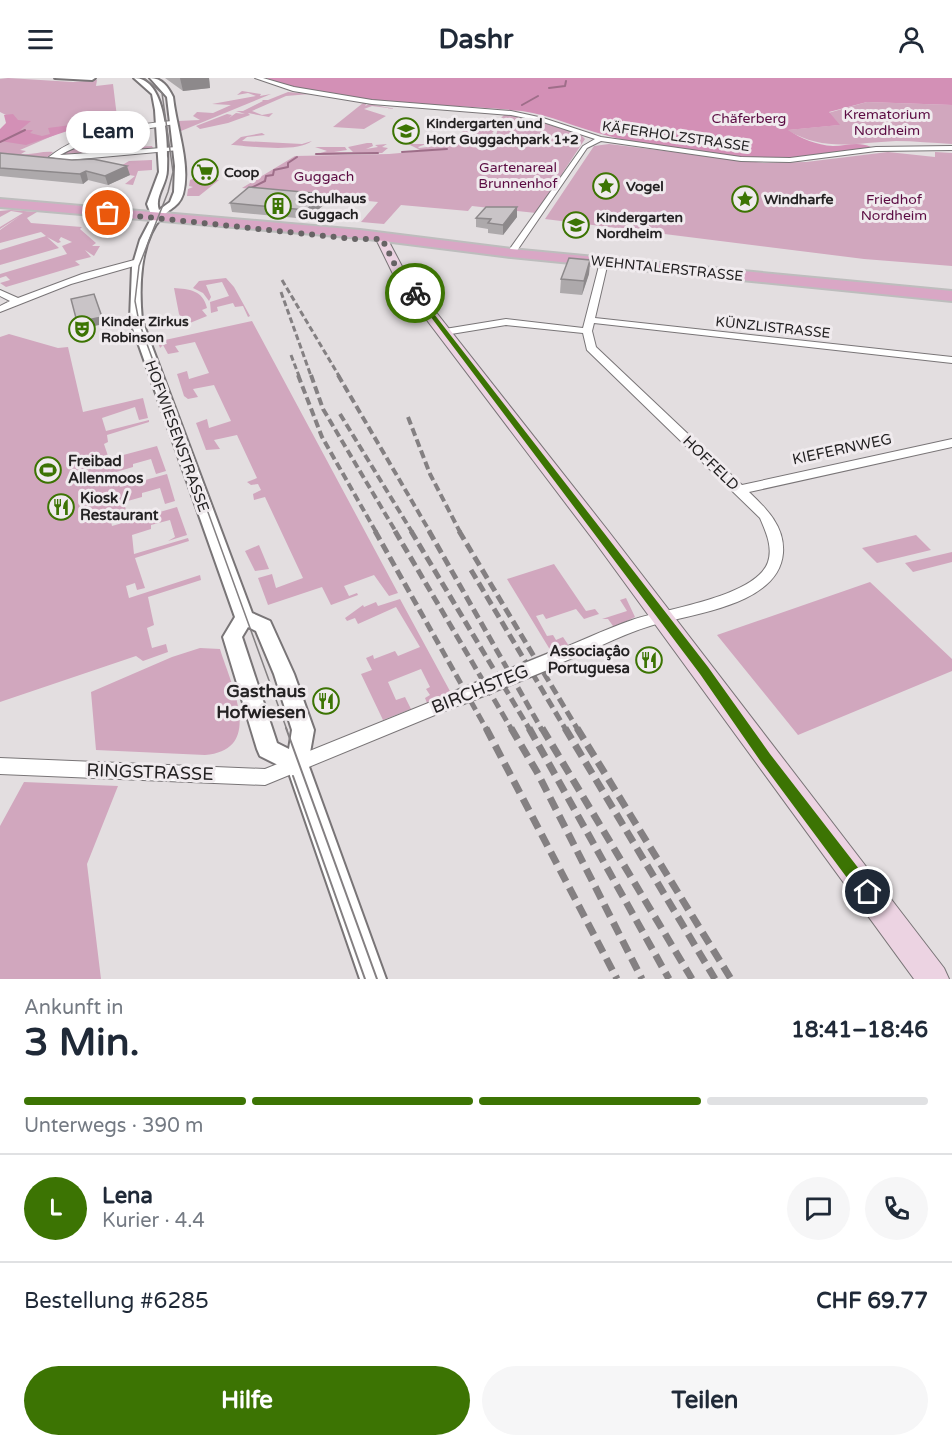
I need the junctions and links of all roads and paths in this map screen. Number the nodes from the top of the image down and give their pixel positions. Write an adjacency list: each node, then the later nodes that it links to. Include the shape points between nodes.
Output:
1 (58, 78): 2 (street)
2 (92, 78)
3 (137, 78): 7 (street, HOFWIESENSTRASSE, via 155,93)
4 (153, 78): 6 (street, HOFWIESENSTRASSE, via 169,94)
5 (258, 78): 8 (street, KÄFERHOLZSTRASSE, via 293,89 357,100 511,113)
6 (172, 123): 7 (street); 11 (street, HOFWIESENSTRASSE)
7 (160, 124): 10 (street, HOFWIESENSTRASSE); 10 (street, via 91,136 55,155 69,158)
8 (600, 138): 9 (street, KÄFERHOLZSTRASSE, via 768,160 899,148); 15 (street, via 585,147)
9 (952, 148)
10 (161, 150): 11 (street); 13 (street, HOFWIESENSTRASSE, via 163,172 152,204)
11 (177, 150): 13 (street, HOFWIESENSTRASSE, via 180,181 175,203)
12 (2, 205): 13 (main road, WEHNTALERSTRASSE)
13 (157, 217): 14 (main road, WEHNTALERSTRASSE, via 320,236); 16 (street, HOFWIESENSTRASSE)
14 (382, 239): 15 (main road, WEHNTALERSTRASSE); 23 (main road, via 400,275)
15 (511, 253): 17 (main road, WEHNTALERSTRASSE)
16 (138, 262): 20 (street, via 109,268); 28 (street, HOFWIESENSTRASSE, via 136,320)
17 (604, 262): 19 (main road, WEHNTALERSTRASSE); 22 (street)
18 (0, 293): 20 (street)
19 (952, 296)
20 (18, 301): 21 (street)
21 (0, 309)
22 (589, 326): 23 (street, KÜNZLISTRASSE, via 506,322); 24 (street, KÜNZLISTRASSE, via 659,328); 26 (street, HOFFELD, via 591,348)
23 (445, 332): 27 (main road)
24 (952, 360)
25 (952, 443): 26 (street, KIEFERNWEG)
26 (739, 490): 27 (street, HOFFELD, via 773,528 777,542 772,571 763,583 749,591)
27 (663, 617): 29 (street, BIRCHSTEG, bridge); 32 (main road)
28 (244, 618): 29 (street, via 263,626 284,674 303,730); 29 (street, via 232,637 268,749)
29 (297, 764): 30 (street, RINGSTRASSE, via 265,777); 31 (street)
30 (0, 766)
31 (373, 979)
32 (933, 979)

